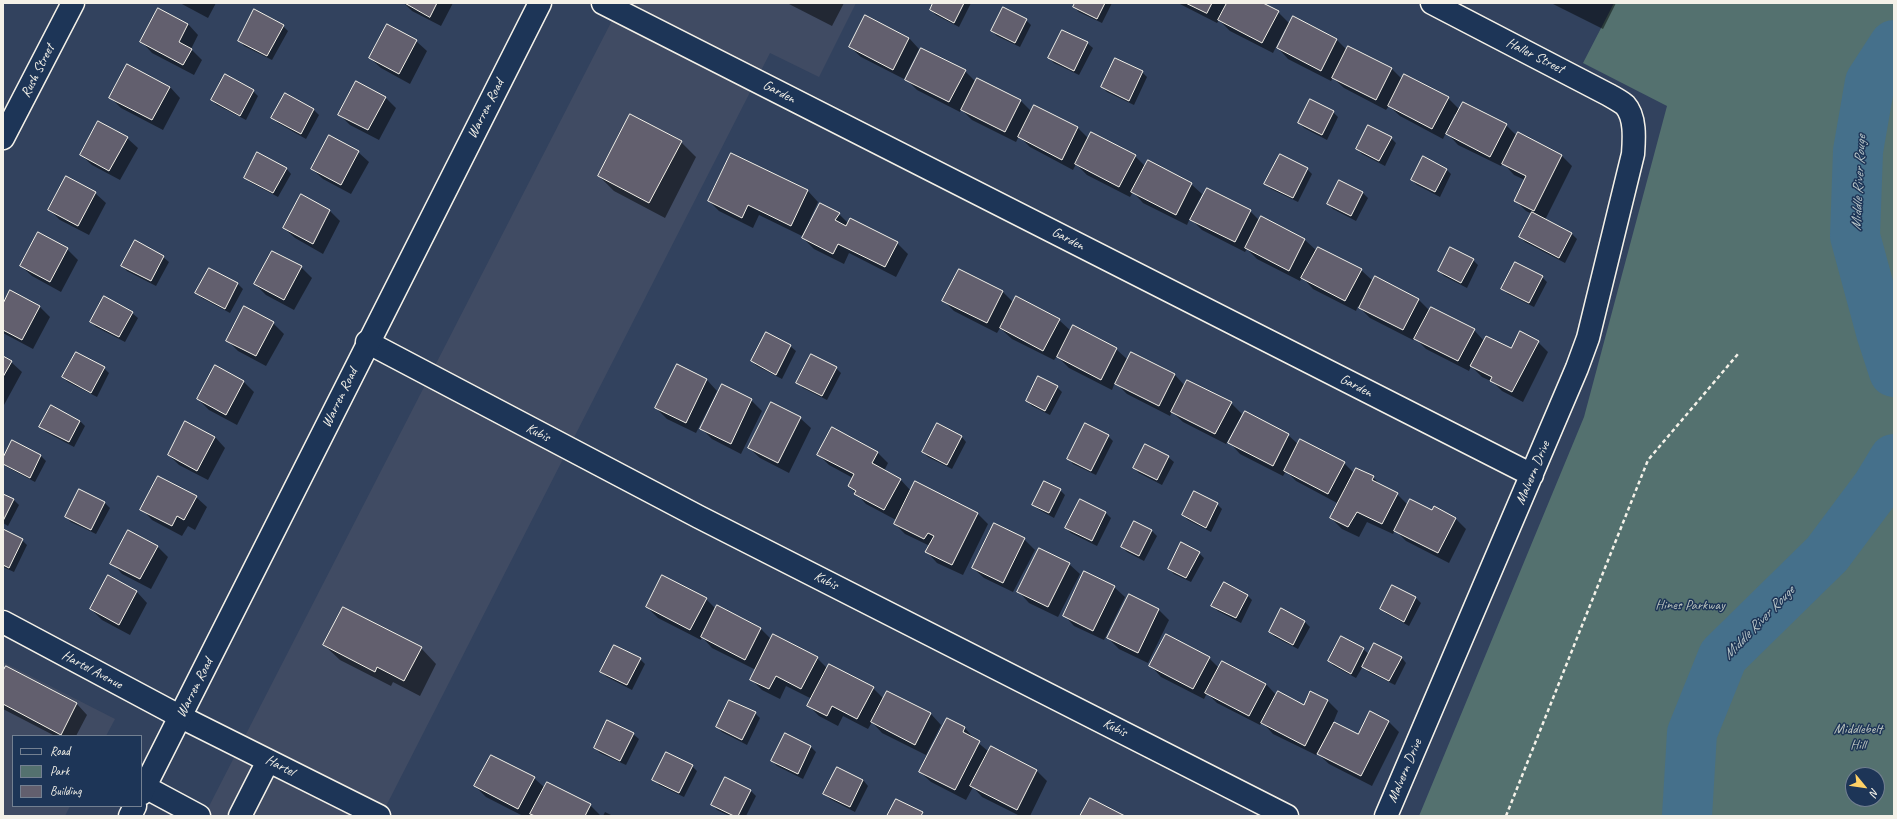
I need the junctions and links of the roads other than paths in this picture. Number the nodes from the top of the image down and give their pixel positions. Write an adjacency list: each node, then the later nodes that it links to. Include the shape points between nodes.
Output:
1 (73, 3): 6 (street, Rush Street)
2 (540, 3): 7 (street, Warren Road)
3 (603, 3): 8 (street, Garden)
4 (1432, 3): 5 (street, Haller Street, via 1609,95 1625,106)
5 (1631, 117): 8 (street, Malvern Drive, via 1633,154 1588,338)
6 (3, 138)
7 (367, 342): 10 (street, Warren Road); 19 (street, Kubis, via 700,517)
8 (1532, 475): 20 (street, Malvern Drive)
9 (3, 622): 10 (street, Hartel Avenue)
10 (181, 717): 11 (street, Hartel); 12 (street, Warren Road)
11 (268, 761): 17 (street); 18 (street, Hartel)
12 (142, 792)
13 (142, 797): 16 (street)
14 (134, 807): 15 (street, Warren Road)
15 (130, 816)
16 (199, 816)
17 (240, 816)
18 (379, 816)
19 (1287, 816)
20 (1386, 816)

